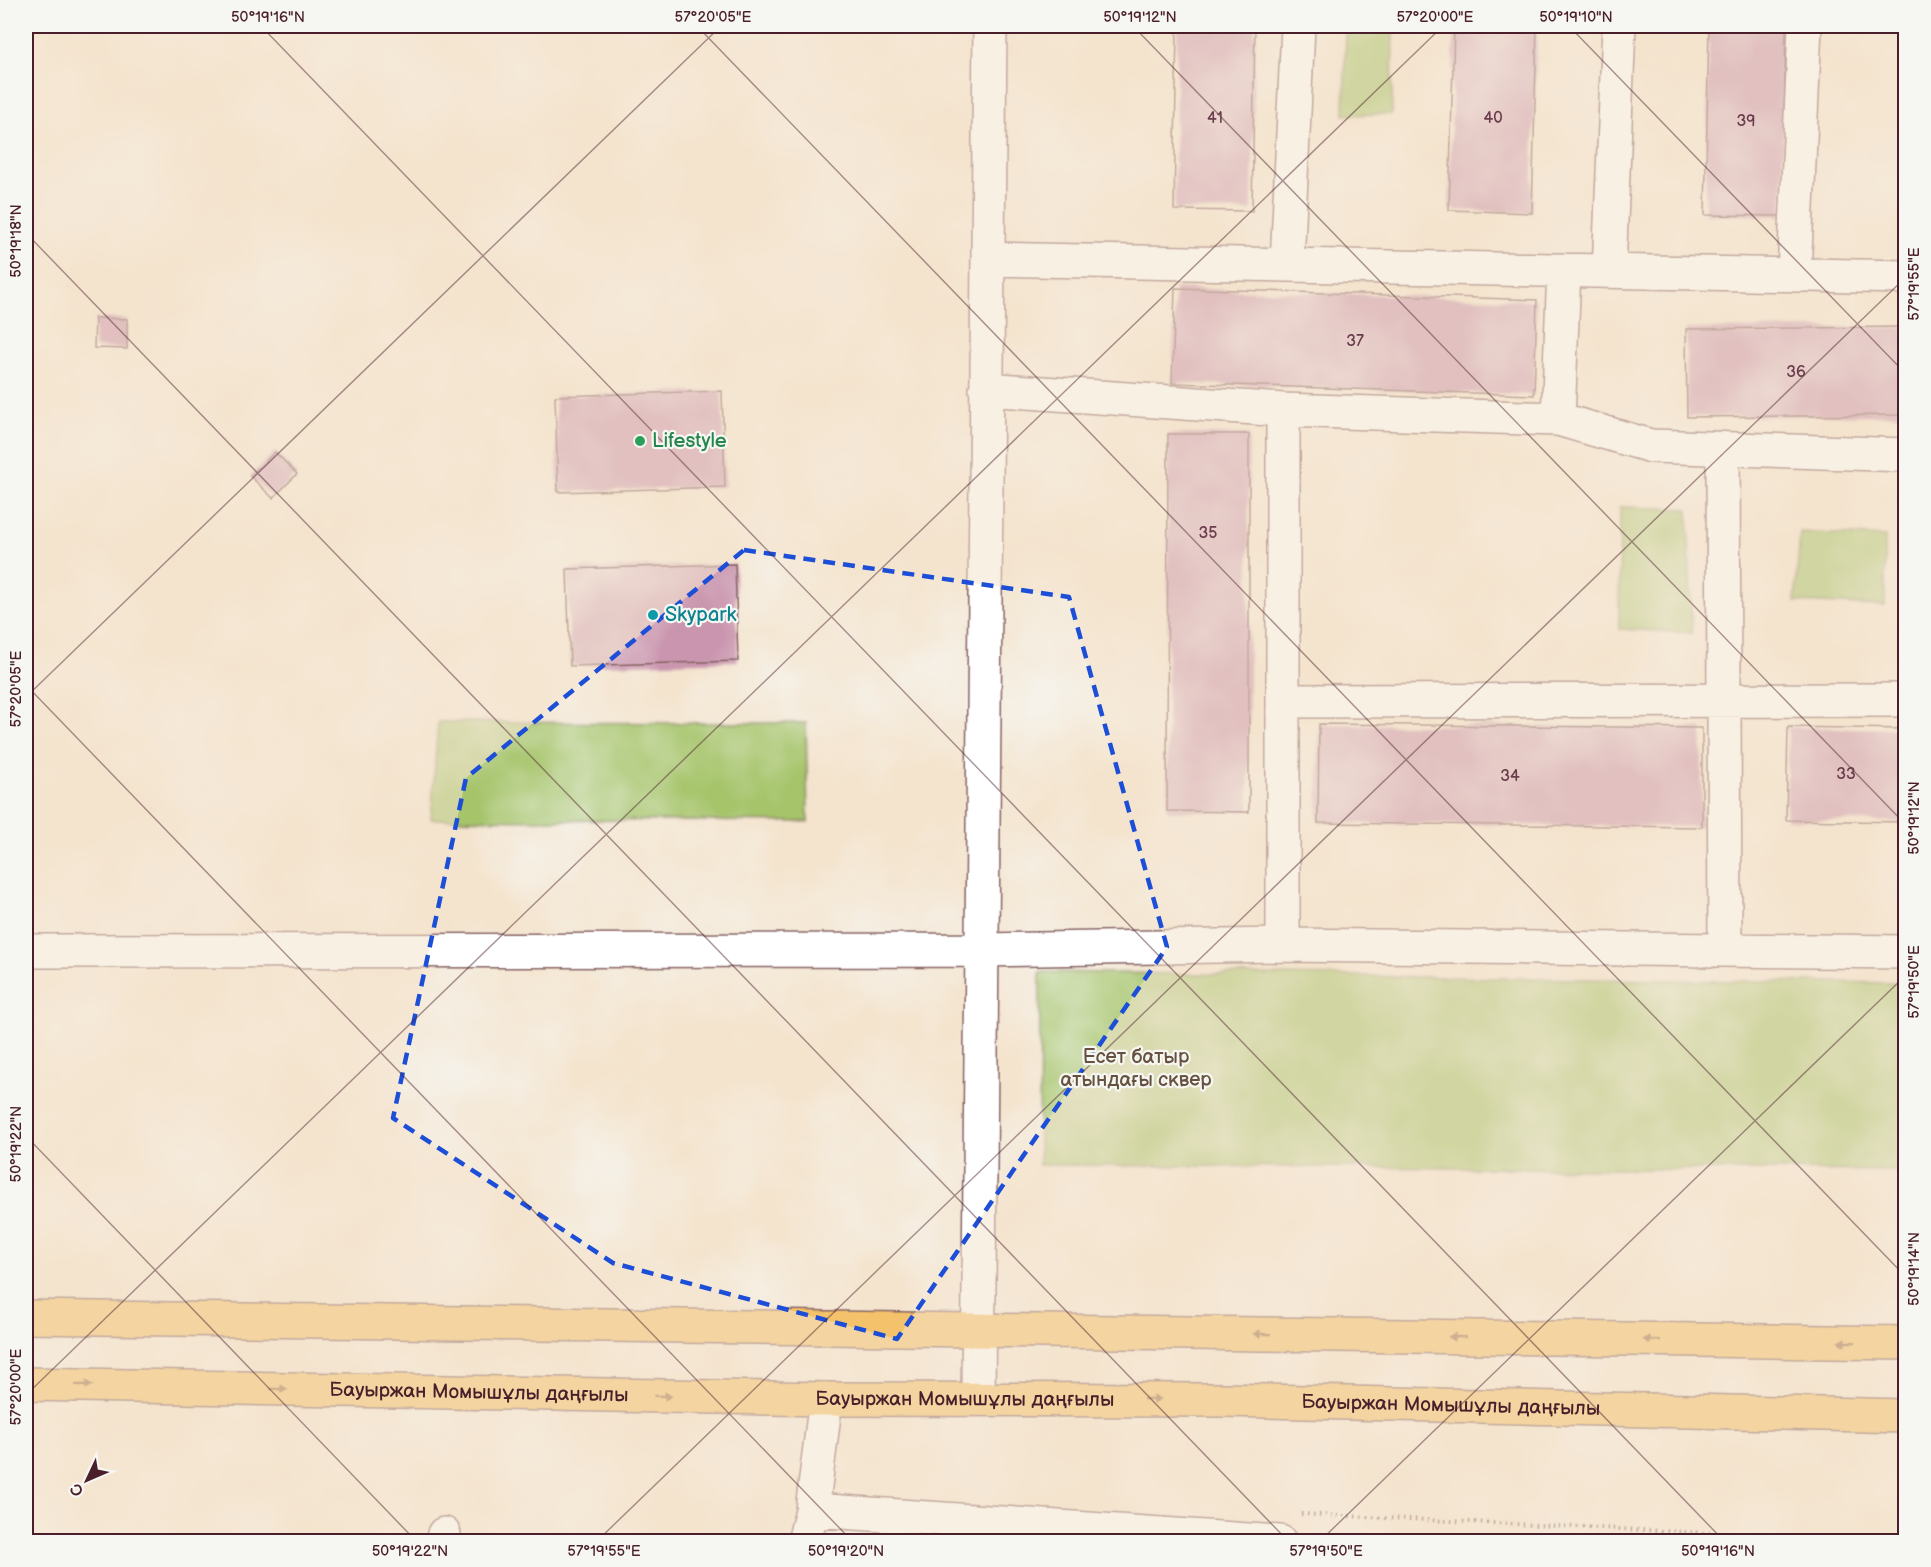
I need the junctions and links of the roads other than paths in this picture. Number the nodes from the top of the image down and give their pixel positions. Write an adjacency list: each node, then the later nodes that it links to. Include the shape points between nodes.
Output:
1 (990, 26): 5 (street)
2 (1298, 26): 6 (street)
3 (1619, 26): 8 (street)
4 (1805, 26): 9 (street)
5 (988, 260): 6 (street); 11 (street)
6 (1287, 265): 7 (street)
7 (1564, 270): 8 (street); 13 (street)
8 (1609, 271): 9 (street)
9 (1794, 275): 10 (street)
10 (1905, 277)
11 (986, 389): 12 (street); 20 (street)
12 (1283, 410): 13 (street); 18 (street)
13 (1558, 419): 14 (street, via 1651,446)
14 (1724, 450): 15 (street); 16 (street)
15 (1905, 454)
16 (1726, 700): 17 (street); 18 (street); 21 (street)
17 (1905, 700)
18 (1283, 701): 19 (street)
19 (1283, 945): 20 (street); 21 (street)
20 (981, 950): 22 (street); 25 (street)
21 (1725, 950): 23 (street)
22 (26, 951)
23 (1905, 952)
24 (26, 1317): 25 (main road)
25 (980, 1330): 26 (main road, one-way to 25); 29 (street)
26 (1905, 1343)
27 (26, 1384): 28 (main road, Бауыржан Момышұлы даңғылы, one-way to 28)
28 (826, 1399): 29 (main road, Бауыржан Момышұлы даңғылы); 31 (street)
29 (978, 1399): 30 (main road, Бауыржан Момышұлы даңғылы, one-way to 30, via 1234,1400)
30 (1905, 1416)
31 (812, 1510): 32 (street); 33 (street)
32 (804, 1542)
33 (1280, 1542)

